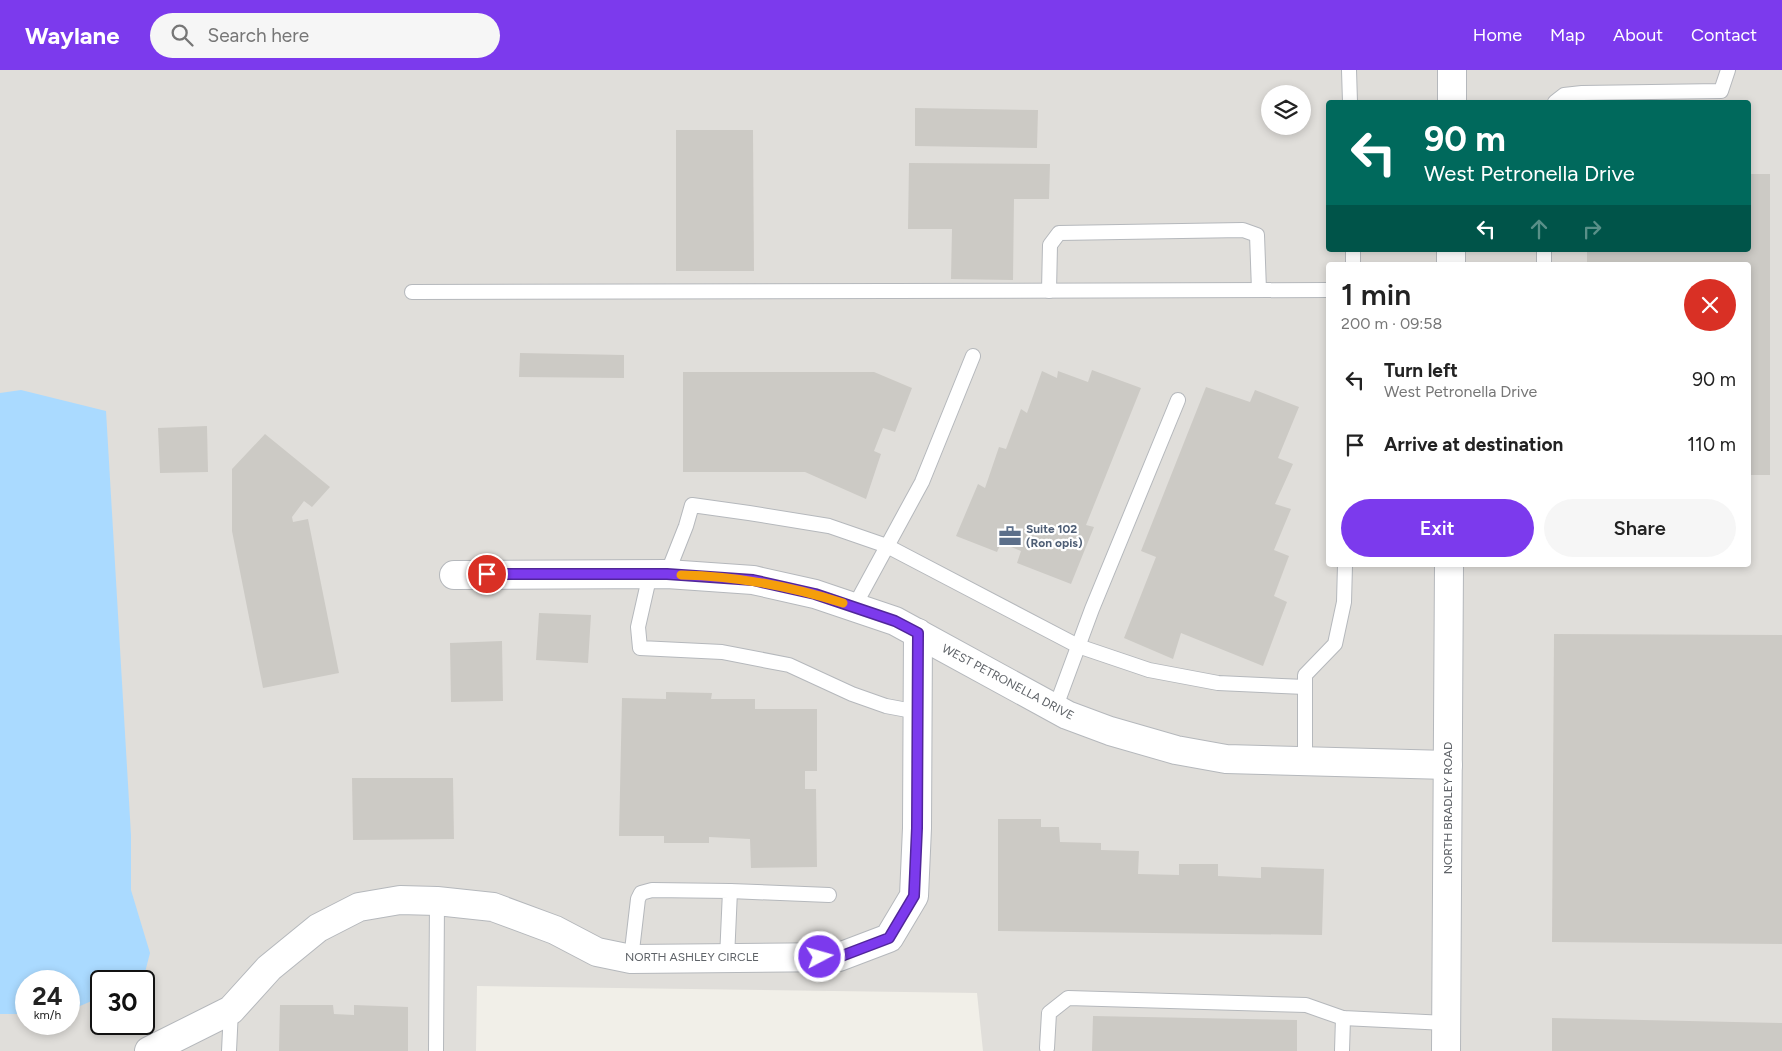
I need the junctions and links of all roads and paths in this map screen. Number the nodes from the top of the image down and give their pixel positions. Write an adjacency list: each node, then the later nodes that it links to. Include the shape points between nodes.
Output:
1 (1349, 70): 4 (lane)
2 (1452, 70): 5 (street)
3 (1728, 70): 6 (lane, via 1721,91 1582,93 1564,95)
4 (1350, 100)
5 (1452, 100)
6 (1558, 100)
7 (1259, 290): 8 (lane); 9 (lane); 9 (lane, via 1257,236 1243,230 1059,233 1050,245)
8 (1326, 290)
9 (1049, 291): 10 (lane)
10 (412, 292)
11 (973, 356): 13 (lane, via 922,482)
12 (1178, 400): 20 (lane)
13 (887, 546): 16 (lane, via 829,526 692,505 686,526); 18 (lane); 20 (lane)
14 (1345, 567): 21 (lane, via 1344,602 1335,644 1305,675)
15 (1449, 567): 25 (street, NORTH BRADLEY ROAD)
16 (659, 574): 17 (street, WEST PETRONELLA DRIVE); 18 (street, WEST PETRONELLA DRIVE, via 753,580); 23 (lane, via 638,627 640,648 722,652 789,665 852,694 886,706)
17 (454, 575)
18 (854, 607): 19 (street, WEST PETRONELLA DRIVE)
19 (918, 633): 22 (street, WEST PETRONELLA DRIVE); 23 (street, NORTH ASHLEY CIRCLE)
20 (1078, 646): 21 (lane, via 1149,670 1210,681); 22 (lane)
21 (1305, 687): 24 (lane)
22 (1055, 709): 24 (street, WEST PETRONELLA DRIVE, via 1110,731 1176,750 1226,759)
23 (918, 712): 30 (street, NORTH ASHLEY CIRCLE, via 914,896 889,938 839,957)
24 (1305, 761): 25 (street, WEST PETRONELLA DRIVE)
25 (1448, 765): 33 (street, NORTH BRADLEY ROAD)
26 (730, 891): 27 (lane); 29 (lane, via 652,890 641,894 636,906); 30 (lane)
27 (829, 895)
28 (437, 901): 29 (street, NORTH ASHLEY CIRCLE, via 493,907 555,930 597,952); 31 (street, NORTH ASHLEY CIRCLE, via 400,900 359,907 318,928 269,968); 37 (lane)
29 (631, 958): 30 (street, NORTH ASHLEY CIRCLE)
30 (727, 958)
31 (231, 1010): 35 (street, NORTH ASHLEY CIRCLE); 36 (lane)
32 (1343, 1018): 33 (lane); 34 (lane, via 1306,1005 1068,998 1049,1013); 38 (lane)
33 (1446, 1023): 39 (street, NORTH BRADLEY ROAD)
34 (1048, 1048)
35 (150, 1051)
36 (229, 1051)
37 (436, 1051)
38 (1342, 1051)
39 (1446, 1051)

